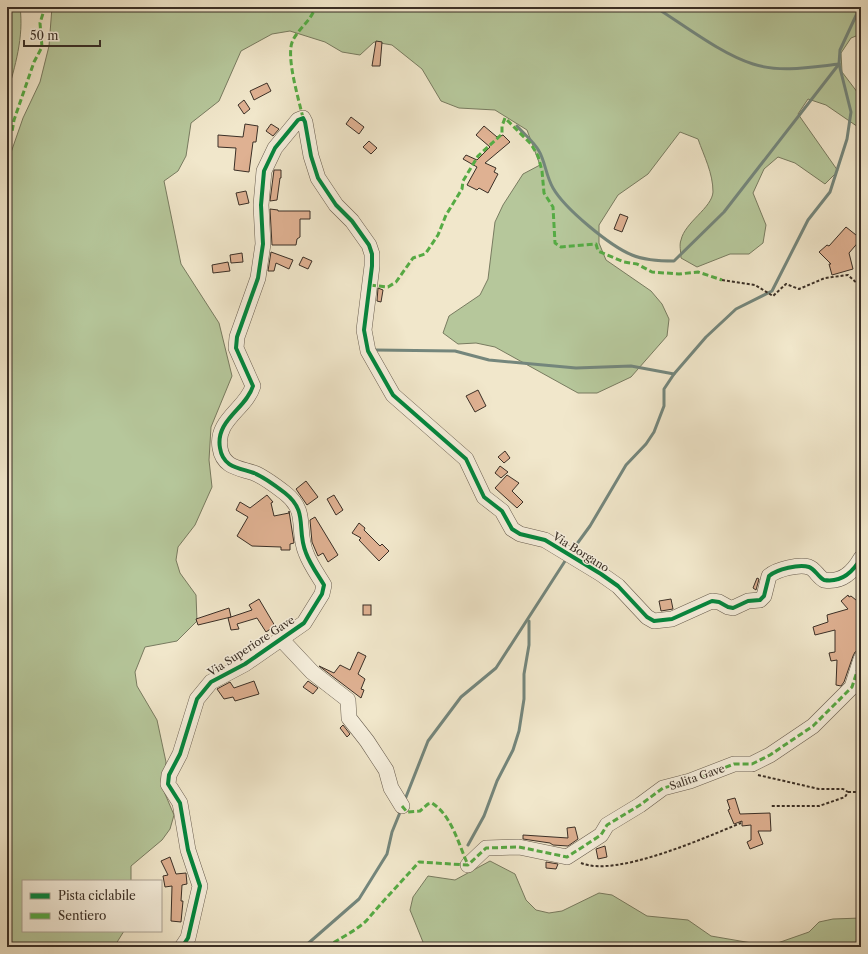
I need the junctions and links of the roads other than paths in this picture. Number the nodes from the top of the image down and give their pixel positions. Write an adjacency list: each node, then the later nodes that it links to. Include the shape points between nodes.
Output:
1 (303, 118): 2 (street, Via Borgano, via 318,178 336,205 352,221 369,245 372,254 364,330 368,351 393,395 466,459 484,497 502,511 512,529 520,534 545,540 601,574 618,586 654,621 672,618 712,601 730,608 758,600 763,598 769,576 777,572 807,567 822,579 830,580 849,575); 3 (street, Via Superiore Gave, via 296,122 275,148 264,171 260,205 263,244 258,278 237,337 236,348 253,386 250,396 228,418 220,433 220,449 226,461 237,470 254,474 284,492 294,502 301,515 301,534 306,553 324,585 322,594 304,623)
2 (861, 558)
3 (282, 639): 5 (street, via 312,672 348,700 349,718 368,741 386,770); 7 (street, Via Superiore Gave, via 245,664 211,682 197,700 180,754 169,775 168,784 180,803 188,850 200,886 188,938)
4 (861, 659): 6 (street, Salita Gave, via 852,687 812,726 770,755 752,764 734,764 690,781 663,788 567,857 519,848 486,848)
5 (402, 806)
6 (468, 865)
7 (182, 947)

